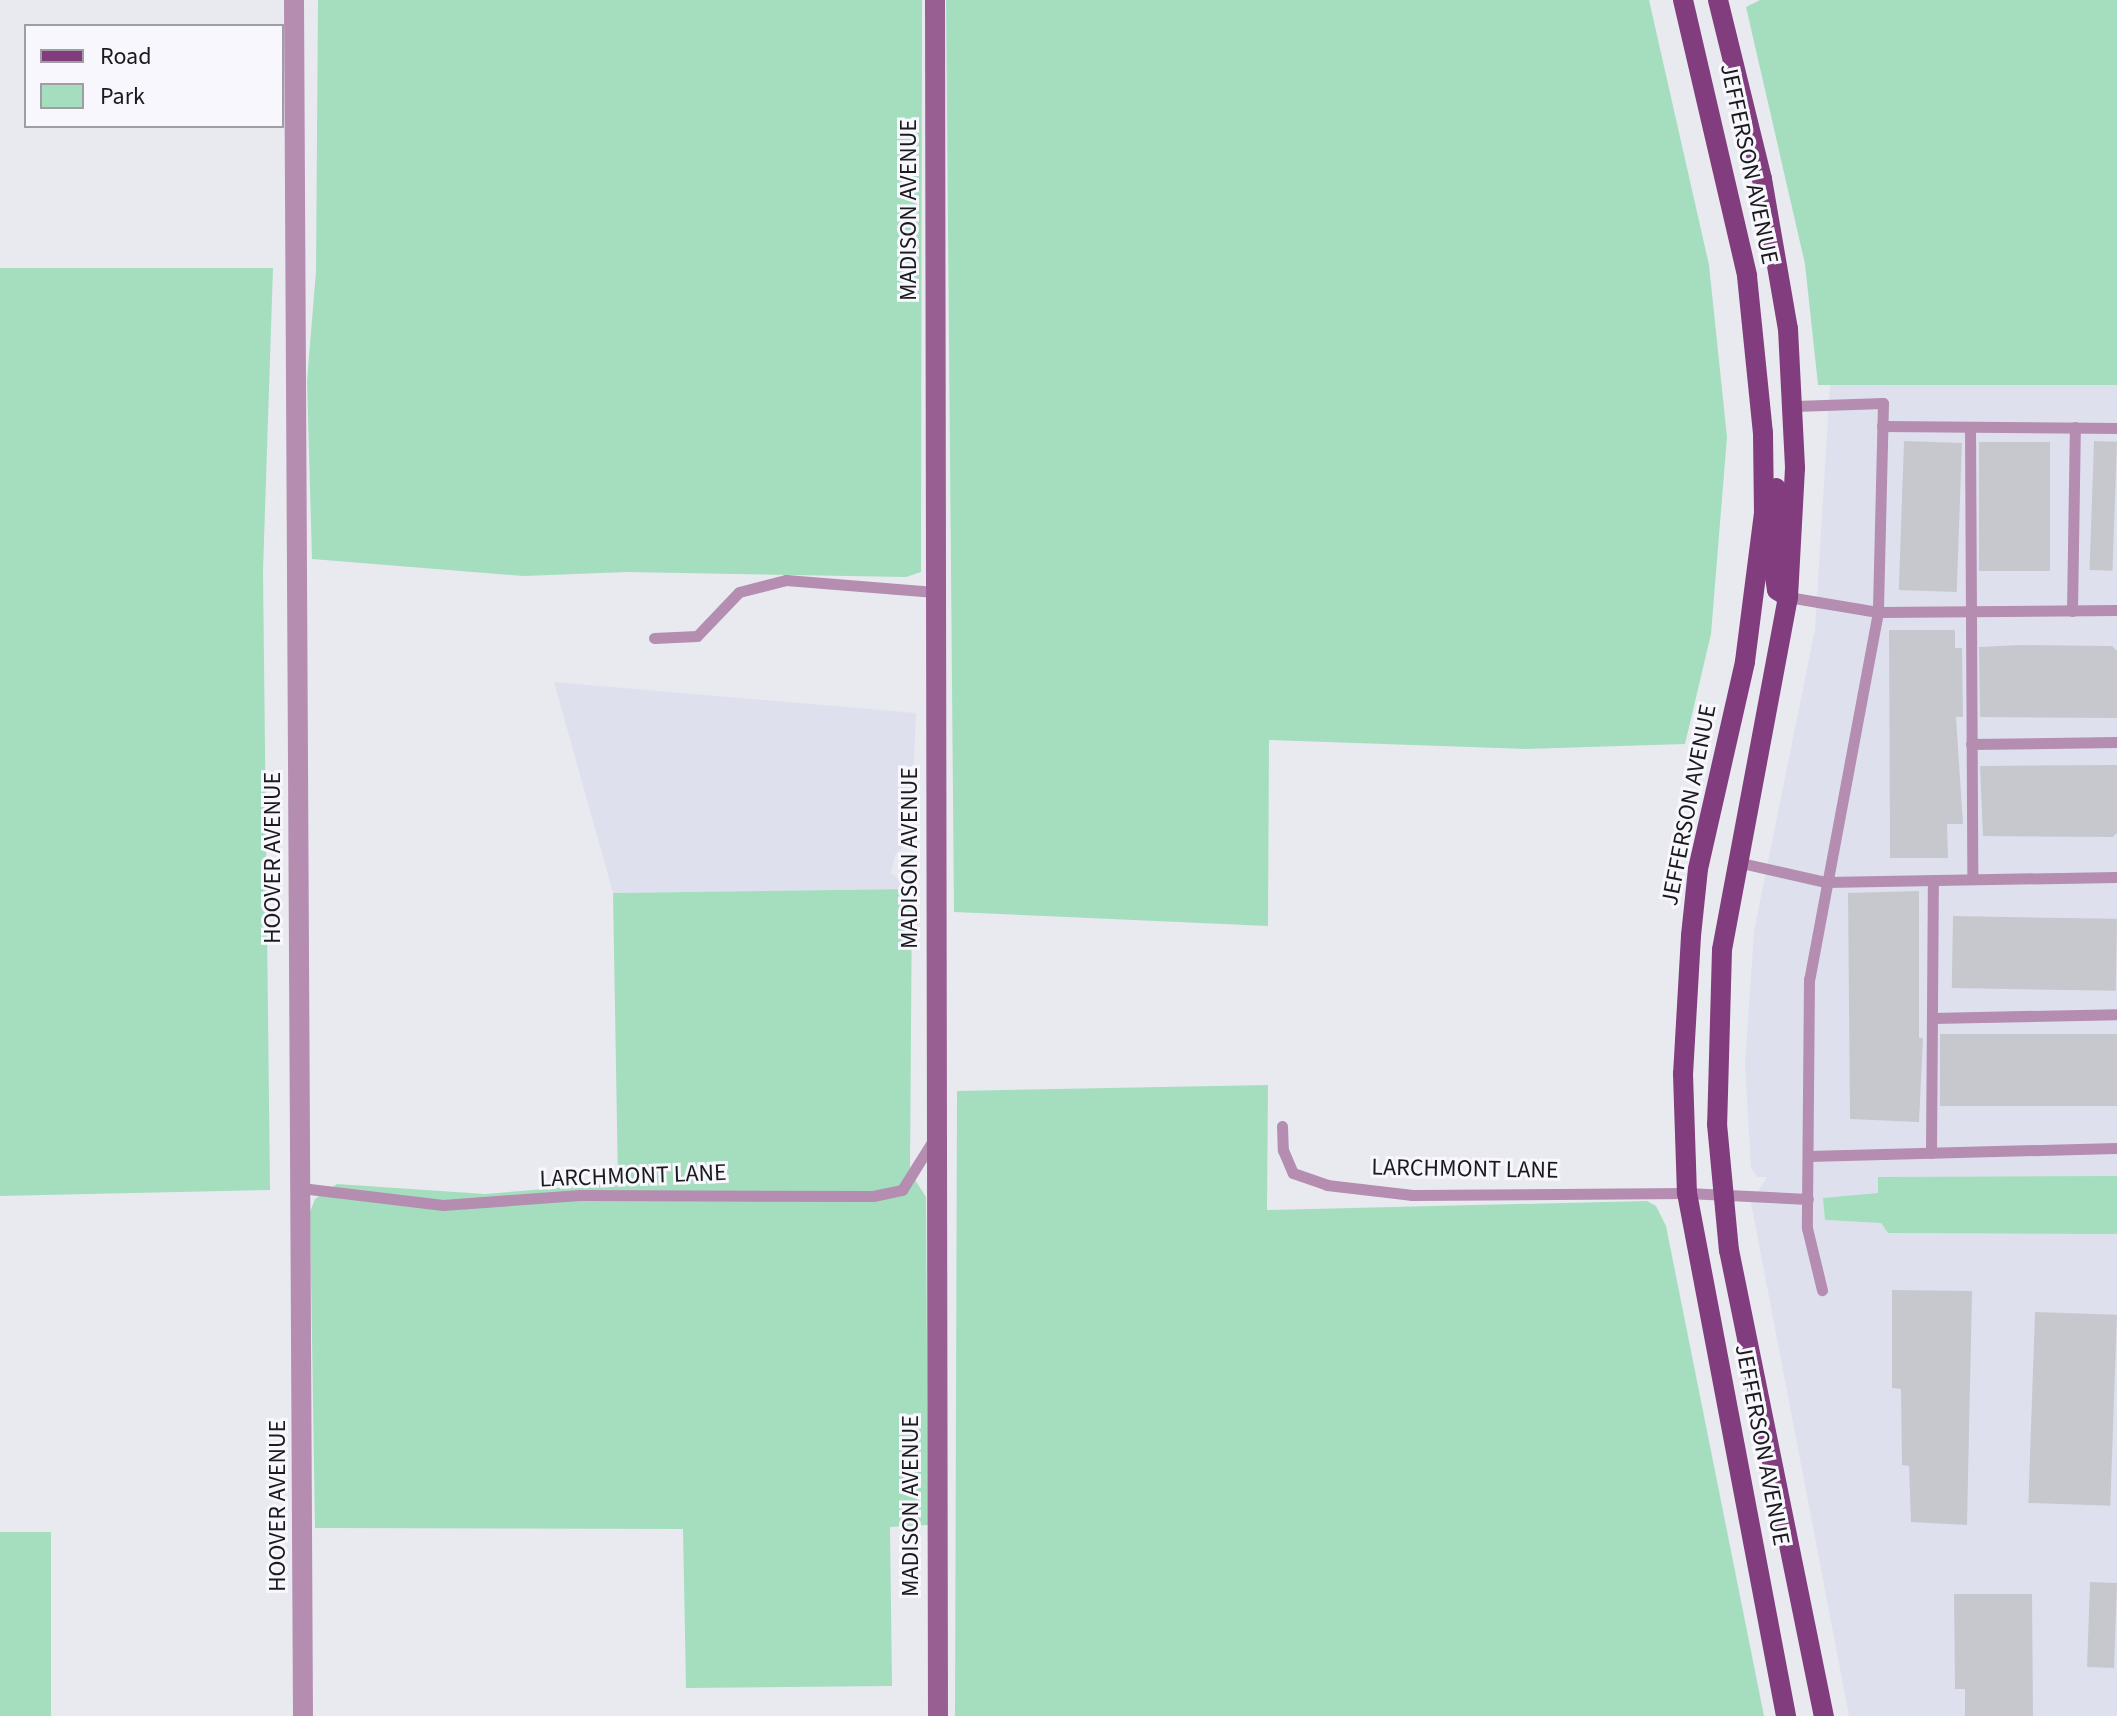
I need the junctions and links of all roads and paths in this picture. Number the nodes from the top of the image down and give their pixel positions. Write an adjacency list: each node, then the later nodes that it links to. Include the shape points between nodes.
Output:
1 (294, 0): 32 (street, HOOVER AVENUE)
2 (935, 0): 11 (street, MADISON AVENUE)
3 (1683, 0): 10 (main road, JEFFERSON AVENUE, via 1747,276)
4 (1718, 0): 5 (main road, JEFFERSON AVENUE, via 1762,179 1788,329)
5 (1795, 406): 6 (lane, via 1883,403); 12 (main road, JEFFERSON AVENUE)
6 (1882, 426): 7 (lane); 16 (lane)
7 (1970, 427): 8 (lane); 14 (lane)
8 (2075, 427): 9 (lane); 15 (lane)
9 (2117, 428)
10 (1763, 433): 12 (main road, via 1776,488 1777,590); 33 (main road, JEFFERSON AVENUE, via 1764,513 1745,662 1695,896 1683,1074)
11 (935, 592): 17 (lane, via 786,580 739,592 697,636); 28 (street, MADISON AVENUE)
12 (1788, 597): 16 (lane); 20 (main road, JEFFERSON AVENUE)
13 (2117, 610): 15 (lane)
14 (1971, 611): 15 (lane); 16 (lane); 19 (lane)
15 (2072, 611)
16 (1878, 612): 24 (lane)
17 (654, 638)
18 (2117, 742): 19 (lane)
19 (1971, 744): 22 (lane)
20 (1736, 862): 24 (lane); 34 (main road, JEFFERSON AVENUE, via 1722,950 1717,1124)
21 (2117, 877): 22 (lane)
22 (1972, 879): 23 (lane)
23 (1933, 880): 24 (lane); 26 (lane)
24 (1825, 882): 31 (lane, via 1809,979)
25 (2117, 1014): 26 (lane)
26 (1932, 1018): 30 (lane)
27 (1282, 1126): 33 (lane, LARCHMONT LANE, via 1283,1150 1293,1173 1327,1185 1412,1195)
28 (937, 1135): 32 (lane, LARCHMONT LANE, via 902,1190 873,1196 580,1195 443,1205); 39 (street, MADISON AVENUE)
29 (2117, 1148): 30 (lane)
30 (1931, 1153): 31 (lane)
31 (1808, 1156): 35 (lane)
32 (301, 1188): 38 (street, HOOVER AVENUE)
33 (1687, 1193): 34 (lane); 37 (main road, JEFFERSON AVENUE)
34 (1723, 1195): 35 (lane); 42 (main road, JEFFERSON AVENUE, via 1729,1250)
35 (1808, 1199): 36 (lane, via 1807,1228)
36 (1822, 1290)
37 (1779, 1677): 40 (main road, JEFFERSON AVENUE); 41 (main road)
38 (303, 1716)
39 (938, 1716)
40 (1786, 1716)
41 (1799, 1716)
42 (1824, 1716)

